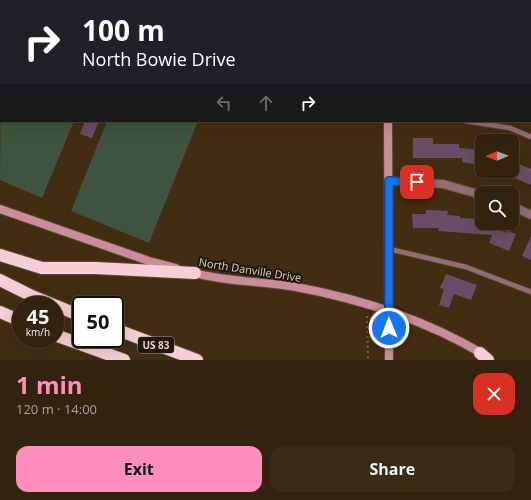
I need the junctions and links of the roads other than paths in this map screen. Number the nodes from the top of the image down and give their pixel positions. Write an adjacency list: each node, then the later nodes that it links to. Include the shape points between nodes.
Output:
1 (388, 122): 4 (main road)
2 (472, 122): 3 (lane, via 510,128)
3 (531, 137)
4 (389, 181): 5 (street, via 443,184); 9 (main road)
5 (475, 193)
6 (0, 209): 11 (main road, North Danville Drive, via 149,261)
7 (519, 209): 8 (street)
8 (531, 215)
9 (389, 248): 13 (lane, via 466,267); 16 (main road)
10 (0, 255): 11 (highway, via 42,268)
11 (195, 273): 16 (main road, North Danville Drive, via 296,287 364,303)
12 (0, 280): 15 (highway)
13 (531, 292)
14 (0, 312): 17 (highway)
15 (72, 312)
16 (389, 312): 20 (main road, North Danville Drive, via 444,333); 23 (main road)
17 (12, 317)
18 (124, 332): 22 (highway, US 83)
19 (64, 338): 21 (highway, US 83)
20 (484, 356): 24 (main road, North Danville Drive)
21 (124, 360)
22 (197, 360)
23 (389, 360)
24 (493, 360)

